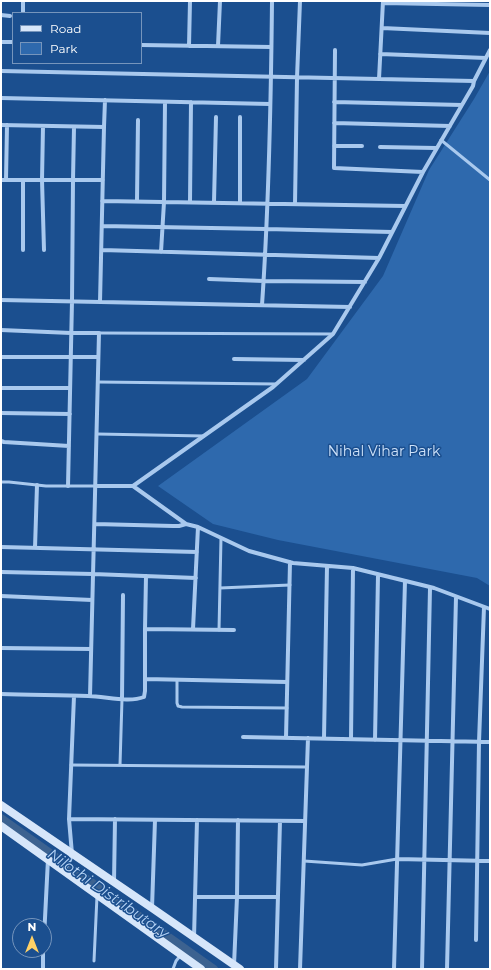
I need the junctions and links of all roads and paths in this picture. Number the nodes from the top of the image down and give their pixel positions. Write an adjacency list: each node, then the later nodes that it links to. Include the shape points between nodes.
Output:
1 (23, 1): 8 (street)
2 (190, 1): 16 (street)
3 (220, 1): 17 (street)
4 (272, 1): 18 (street)
5 (300, 1): 25 (street)
6 (383, 2): 7 (street); 11 (street)
7 (490, 5)
8 (23, 12)
9 (1, 15): 10 (street)
10 (10, 16)
11 (382, 28): 12 (street); 21 (street)
12 (490, 33)
13 (1, 42): 14 (street)
14 (12, 42)
15 (142, 45): 16 (street)
16 (189, 46): 17 (street)
17 (218, 46): 18 (street)
18 (271, 47): 24 (street)
19 (335, 50): 26 (street)
20 (490, 50): 22 (street)
21 (380, 54): 22 (street); 27 (street)
22 (486, 58): 28 (street)
23 (1, 71): 24 (street)
24 (271, 77): 25 (street); 34 (street)
25 (297, 78): 26 (street); 66 (street)
26 (335, 79): 27 (street); 33 (street)
27 (379, 80): 28 (street)
28 (474, 81): 35 (street)
29 (1, 98): 30 (street)
30 (105, 100): 31 (street); 45 (street)
31 (165, 102): 32 (street); 61 (street)
32 (191, 102): 34 (street); 62 (street)
33 (334, 102): 35 (street); 39 (street)
34 (270, 104): 65 (street)
35 (462, 105): 43 (street)
36 (216, 117): 63 (street)
37 (240, 117): 64 (street)
38 (138, 120): 60 (street)
39 (334, 123): 43 (street); 47 (street)
40 (1, 125): 41 (street)
41 (7, 125): 42 (street); 53 (street)
42 (43, 126): 44 (street); 55 (street)
43 (450, 126): 46 (street)
44 (74, 127): 45 (street); 56 (street)
45 (104, 128): 57 (street)
46 (441, 140): 50 (street); 58 (lane)
47 (334, 146): 48 (street); 51 (street, via 334,168)
48 (362, 146)
49 (380, 147): 50 (street)
50 (436, 148): 51 (street)
51 (423, 172): 67 (street)
52 (1, 180): 53 (street)
53 (6, 180): 54 (street)
54 (24, 180): 55 (street); 72 (street)
55 (42, 180): 56 (street); 73 (street)
56 (73, 180): 57 (street); 82 (street)
57 (103, 180): 59 (street)
58 (490, 180)
59 (102, 201): 60 (street); 68 (street)
60 (137, 201): 61 (street)
61 (164, 202): 62 (street); 69 (street)
62 (190, 202): 63 (street)
63 (214, 202): 64 (street)
64 (240, 203): 65 (street)
65 (267, 203): 66 (street); 70 (street)
66 (295, 204): 67 (street)
67 (405, 206): 71 (street)
68 (102, 226): 69 (street); 74 (street)
69 (162, 227): 70 (street); 75 (street)
70 (266, 229): 71 (street); 76 (street)
71 (392, 232): 77 (street)
72 (24, 250)
73 (44, 250)
74 (102, 250): 75 (street); 83 (street)
75 (161, 252): 76 (street)
76 (265, 255): 77 (street); 79 (street)
77 (379, 258): 80 (street)
78 (209, 278): 79 (street)
79 (264, 280): 80 (street); 84 (street)
80 (365, 282): 85 (street)
81 (1, 300): 82 (street)
82 (72, 301): 83 (street); 87 (street)
83 (100, 302): 84 (street)
84 (262, 305): 85 (street)
85 (350, 307): 89 (street)
86 (1, 330): 87 (street)
87 (72, 333): 88 (street); 91 (street)
88 (99, 334): 89 (lane); 92 (street)
89 (333, 334): 94 (street)
90 (1, 357): 91 (street)
91 (71, 357): 92 (street); 98 (street)
92 (98, 358): 95 (street)
93 (234, 359): 94 (street)
94 (304, 360): 96 (street)
95 (98, 382): 96 (lane); 101 (street)
96 (276, 384): 102 (street)
97 (1, 388): 98 (street)
98 (70, 388): 100 (street)
99 (1, 413): 100 (street)
100 (70, 414): 104 (street)
101 (97, 434): 102 (lane); 108 (street)
102 (204, 436): 109 (street)
103 (1, 440): 104 (street)
104 (69, 446): 107 (street)
105 (1, 482): 106 (lane)
106 (37, 485): 107 (lane); 115 (street)
107 (68, 486): 108 (lane)
108 (95, 486): 109 (street); 110 (street)
109 (133, 486): 111 (street)
110 (94, 524): 111 (street); 116 (street)
111 (186, 524): 112 (street)
112 (198, 527): 113 (street); 117 (street)
113 (221, 538): 118 (street, via 249,551); 128 (lane)
114 (1, 547): 115 (street)
115 (35, 548): 116 (street)
116 (94, 550): 117 (street); 122 (street)
117 (197, 552): 125 (street)
118 (290, 562): 119 (street); 127 (street)
119 (327, 566): 120 (street); 153 (street)
120 (353, 568): 123 (street); 154 (street)
121 (1, 572): 122 (street)
122 (93, 574): 124 (street); 133 (street)
123 (378, 574): 126 (street); 155 (street)
124 (146, 576): 125 (street); 136 (street)
125 (196, 578): 137 (street)
126 (405, 581): 129 (street); 156 (street)
127 (290, 585): 128 (lane); 144 (street)
128 (220, 588): 138 (lane)
129 (430, 588): 132 (street); 157 (street)
130 (123, 595): 148 (street)
131 (1, 596): 133 (street)
132 (456, 596): 134 (street); 158 (street)
133 (92, 600): 141 (street)
134 (484, 607): 135 (street); 159 (street)
135 (490, 609)
136 (146, 629): 137 (street); 142 (street)
137 (193, 629): 138 (street)
138 (219, 630): 139 (street)
139 (234, 630)
140 (1, 648): 141 (street)
141 (91, 649): 147 (street)
142 (145, 679): 143 (street); 148 (street, via 144,697)
143 (177, 680): 144 (street); 149 (lane, via 178,706)
144 (287, 682): 149 (street)
145 (1, 694): 146 (street)
146 (74, 696): 147 (street); 161 (street)
147 (90, 696): 148 (street)
148 (122, 699): 162 (lane)
149 (287, 708): 151 (street)
150 (243, 737): 151 (street)
151 (286, 738): 152 (street)
152 (308, 738): 153 (street); 163 (street)
153 (324, 738): 154 (street)
154 (350, 739): 155 (street)
155 (375, 740): 156 (street)
156 (401, 740): 157 (street); 175 (street)
157 (426, 741): 158 (street); 176 (street)
158 (452, 742): 159 (street); 177 (street)
159 (478, 742): 160 (street); 178 (street)
160 (490, 742)
161 (72, 765): 162 (lane); 165 (street)
162 (120, 765): 163 (lane)
163 (307, 767): 171 (street)
164 (1, 805): 173 (street)
165 (69, 819): 166 (street); 173 (street)
166 (115, 819): 167 (street); 182 (street)
167 (155, 820): 168 (street); 187 (street)
168 (197, 820): 169 (street); 184 (street)
169 (238, 820): 170 (street); 185 (street)
170 (280, 821): 171 (street); 186 (street)
171 (305, 821): 180 (street)
172 (1, 826): 174 (street)
173 (71, 857): 181 (street); 182 (street)
174 (48, 859): 181 (street); 188 (street)
175 (397, 860): 176 (street); 180 (lane, via 362,865); 200 (street)
176 (424, 860): 177 (street); 201 (street)
177 (449, 860): 178 (street); 202 (street)
178 (476, 860): 179 (street); 190 (street)
179 (490, 860)
180 (304, 861): 199 (street)
181 (64, 869): 183 (street)
182 (114, 882): 187 (street)
183 (97, 894): 191 (street); 193 (lane)
184 (195, 898): 185 (street); 189 (street)
185 (237, 898): 186 (street); 194 (street)
186 (278, 898): 198 (street)
187 (152, 908): 189 (street)
188 (45, 918)
189 (194, 938): 194 (street)
190 (476, 940)
191 (182, 955): 196 (lane); 197 (street)
192 (44, 958): 195 (street)
193 (94, 961)
194 (237, 967)
195 (43, 969)
196 (172, 969)
197 (201, 969)
198 (276, 969)
199 (300, 969)
200 (394, 969)
201 (422, 969)
202 (447, 969)

